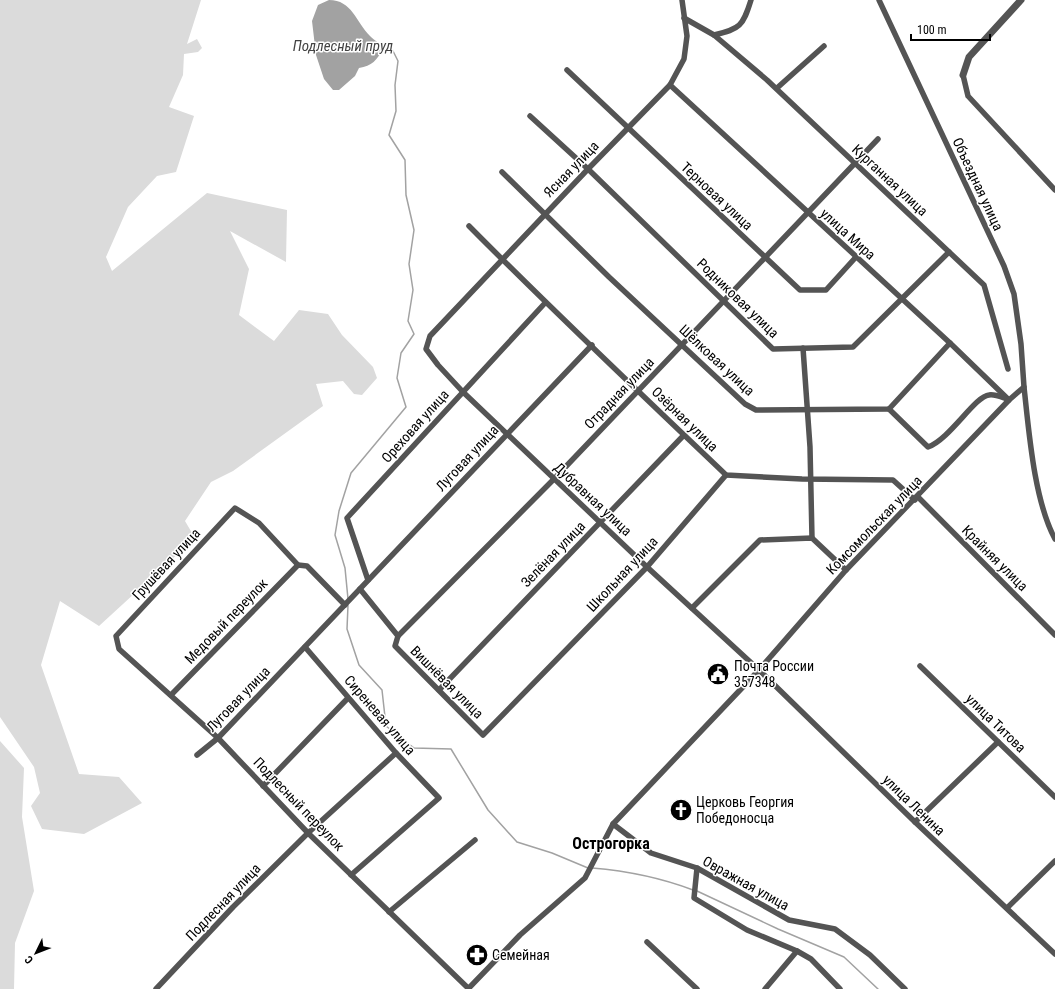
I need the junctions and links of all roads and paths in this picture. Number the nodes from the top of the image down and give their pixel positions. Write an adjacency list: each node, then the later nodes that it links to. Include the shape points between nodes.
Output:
1 (682, 0): 5 (street, Ясная улица)
2 (751, 0): 6 (street, via 745,19 733,30)
3 (879, 0): 35 (street, Объездная улица, via 1014,294)
4 (1021, 0): 9 (street, via 969,57)
5 (684, 18): 6 (street, Курганная улица); 10 (street, Ясная улица, via 687,36 684,59)
6 (714, 35): 11 (street, Курганная улица)
7 (824, 46): 11 (street)
8 (567, 70): 13 (street, Терновая улица)
9 (963, 75): 18 (street, via 968,96)
10 (670, 85): 13 (street, Ясная улица); 20 (street, улица Мира)
11 (777, 88): 15 (street, Курганная улица)
12 (530, 116): 16 (street, Родниковая улица)
13 (628, 127): 16 (street, Ясная улица); 23 (street, Терновая улица)
14 (878, 139): 15 (street, Отрадная улица)
15 (854, 164): 20 (street, Отрадная улица); 22 (street, Курганная улица)
16 (588, 169): 19 (street, Ясная улица); 27 (street, Родниковая улица)
17 (502, 172): 19 (street, Шёлковая улица)
18 (1055, 190)
19 (546, 213): 25 (street, Ясная улица); 31 (street, Шёлковая улица)
20 (807, 213): 23 (street, Отрадная улица); 24 (street, улица Мира)
21 (469, 226): 25 (street, Озёрная улица)
22 (949, 252): 26 (street, Родниковая улица); 34 (street, Курганная улица, via 984,285)
23 (765, 257): 24 (street, Терновая улица, via 800,290 826,290); 27 (street, Отрадная улица)
24 (856, 257): 26 (street, улица Мира)
25 (503, 261): 28 (street, Озёрная улица); 29 (street, Ясная улица)
26 (902, 300): 30 (street, улица Мира); 33 (street, Родниковая улица, via 853,347)
27 (723, 301): 31 (street, Отрадная улица); 33 (street, Родниковая улица, via 773,349)
28 (544, 303): 32 (street, Озёрная улица); 37 (street, Ореховая улица)
29 (430, 336): 37 (street, Дубравная улица, via 426,349)
30 (950, 343): 38 (street, улица Мира); 39 (street)
31 (682, 344): 36 (street, Отрадная улица); 40 (street, Шёлковая улица, via 746,404 756,410)
32 (592, 345): 36 (street, Озёрная улица); 41 (street, Луговая улица)
33 (803, 348): 40 (street)
34 (1008, 369)
35 (1024, 387): 38 (street, Комсомольская улица); 49 (street, Объездная улица, via 1040,501)
36 (637, 391): 42 (street, Озёрная улица); 44 (street, Отрадная улица)
37 (463, 392): 41 (street, Дубравная улица); 53 (street, Ореховая улица, via 347,518)
38 (1009, 400): 39 (street, via 987,395 980,399 949,433 937,444 928,447); 46 (street, Комсомольская улица)
39 (888, 409): 40 (street, Шёлковая улица)
40 (807, 410): 45 (street)
41 (506, 434): 44 (street, Дубравная улица); 53 (street, Луговая улица)
42 (684, 435): 43 (street, Озёрная улица); 47 (street, Зелёная улица)
43 (726, 475): 45 (street); 51 (street, Школьная улица)
44 (554, 479): 47 (street, Дубравная улица); 59 (street, Отрадная улица)
45 (810, 479): 46 (street, via 893,480); 48 (street)
46 (916, 499): 52 (street, Комсомольская улица); 57 (street, Крайняя улица)
47 (600, 522): 51 (street, Дубравная улица); 64 (street, Зелёная улица)
48 (812, 538): 52 (street); 56 (street, via 760,540)
49 (1055, 539)
50 (298, 565): 55 (street, via 307,566); 58 (street, Грушёвая улица, via 259,523 235,508); 65 (street, Медовый переулок)
51 (646, 567): 56 (street, Дубравная улица); 63 (street, Школьная улица)
52 (846, 570): 62 (street, Комсомольская улица)
53 (368, 580): 54 (street, Луговая улица)
54 (360, 589): 55 (street, Луговая улица); 59 (street, Вишнёвая улица)
55 (345, 605): 60 (street, Луговая улица)
56 (692, 608): 62 (street, Дубравная улица)
57 (1055, 635)
58 (116, 636): 65 (street, Подлесный переулок, via 119,648)
59 (398, 636): 64 (street, Вишнёвая улица, via 394,646)
60 (305, 647): 66 (street, Сиреневая улица); 67 (street, Луговая улица)
61 (920, 666): 68 (street, улица Титова)
62 (759, 670): 73 (street, улица Ленина); 74 (street, Комсомольская улица)
63 (533, 685): 64 (street, Вишнёвая улица, via 483,735)
64 (439, 690)
65 (171, 695): 67 (street, Подлесный переулок)
66 (348, 698): 69 (street, Сиреневая улица); 71 (street)
67 (218, 738): 70 (street, Луговая улица); 71 (street, Подлесный переулок)
68 (998, 742): 72 (street, улица Титова); 73 (street)
69 (396, 753): 75 (street, Подлесная улица); 79 (street, Сиреневая улица, via 439,798)
70 (197, 756)
71 (263, 786): 75 (street, Подлесный переулок)
72 (1055, 797)
73 (915, 822): 80 (street, улица Ленина)
74 (613, 824): 78 (street, Овражная улица, via 651,853); 86 (street, Комсомольская улица, via 585,878 520,935)
75 (308, 833): 79 (street, Подлесный переулок); 85 (street, Подлесная улица)
76 (475, 840): 81 (street)
77 (1055, 861): 80 (street)
78 (697, 868): 83 (street, via 694,898 747,930); 90 (street, Овражная улица, via 789,920 835,929 870,955)
79 (351, 875): 81 (street, Подлесный переулок)
80 (1007, 908): 84 (street, улица Ленина)
81 (389, 912): 86 (street, Подлесный переулок)
82 (647, 942): 87 (street)
83 (797, 951): 88 (street); 89 (street, via 812,959)
84 (1055, 954)
85 (156, 989)
86 (469, 989)
87 (698, 989)
88 (765, 989)
89 (840, 989)
90 (905, 989)

